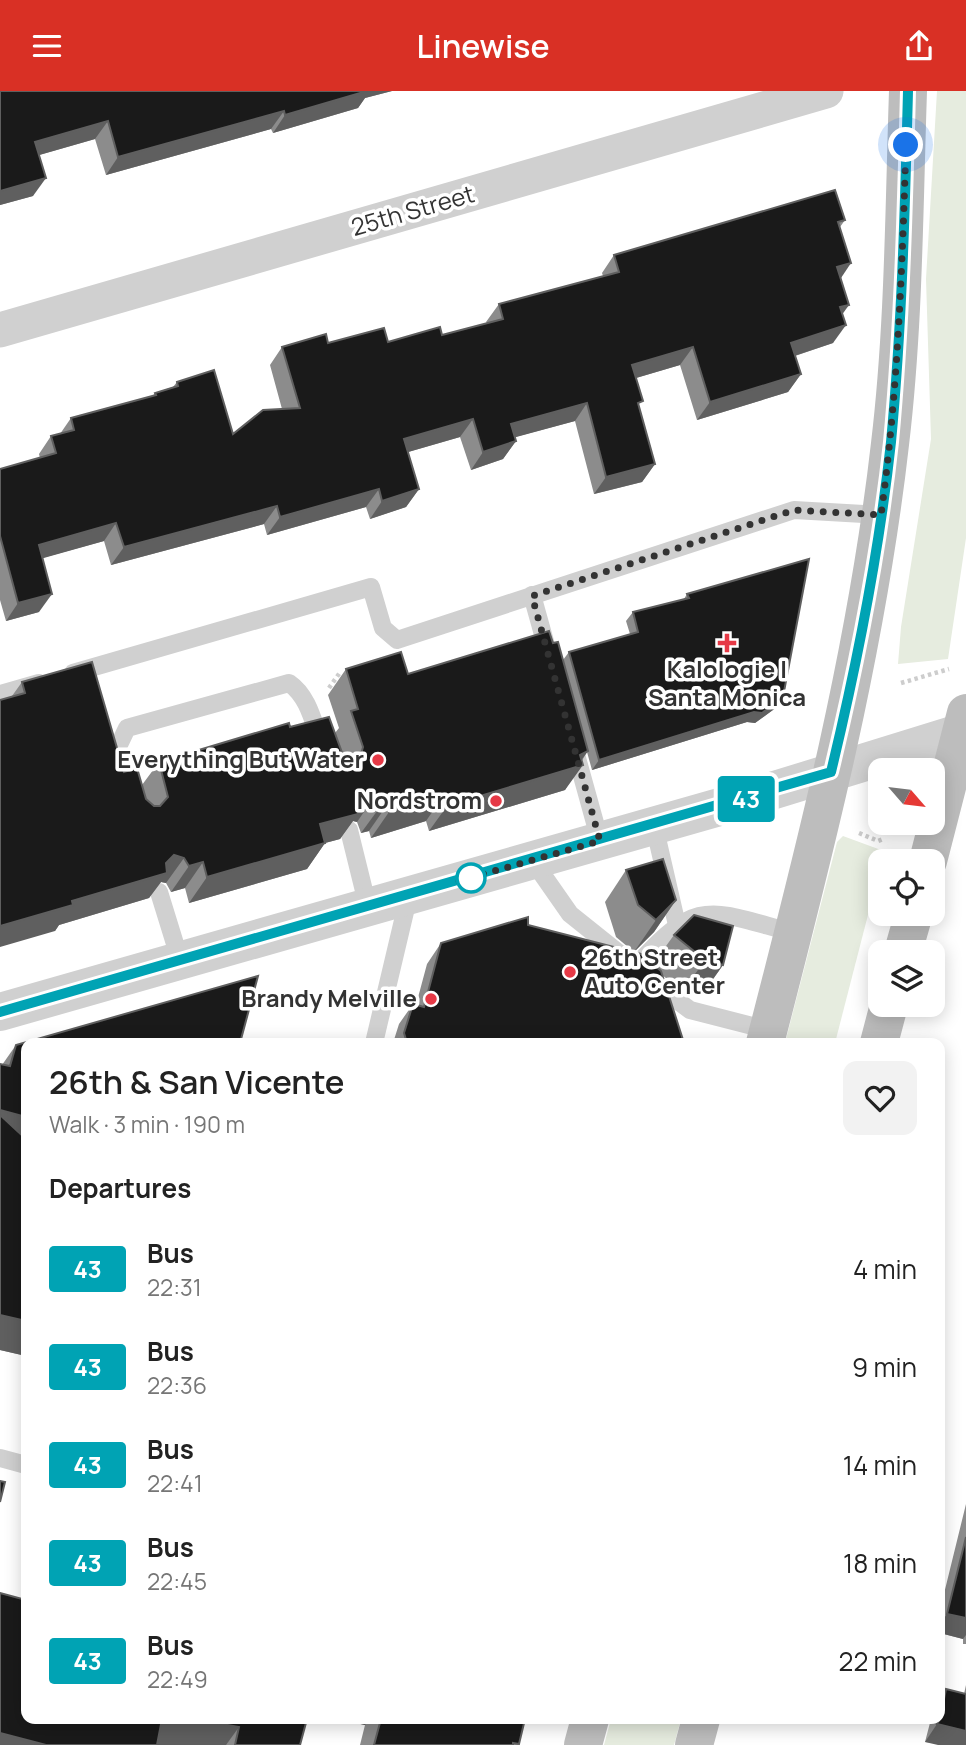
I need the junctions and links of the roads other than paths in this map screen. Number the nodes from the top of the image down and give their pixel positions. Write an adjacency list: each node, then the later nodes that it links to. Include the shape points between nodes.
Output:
1 (826, 91): 3 (street, 25th Street)
2 (908, 91): 4 (main road, via 901,307)
3 (0, 330)
4 (881, 515): 5 (lane, via 794,510); 11 (main road)
5 (532, 596): 6 (lane); 7 (lane, via 397,640 383,628 371,587)
6 (553, 672)
7 (0, 694)
8 (567, 723): 15 (lane)
9 (965, 725): 11 (street); 16 (main road)
10 (329, 764): 12 (lane, via 307,704 289,683 127,728 117,749)
11 (831, 772): 13 (street); 22 (main road)
12 (127, 783)
13 (654, 825): 15 (street); 21 (lane)
14 (349, 829): 20 (lane)
15 (600, 841): 17 (street)
16 (931, 849)
17 (533, 861): 19 (street); 24 (lane, via 570,914)
18 (159, 892): 23 (lane)
19 (409, 895): 20 (street); 28 (lane)
20 (368, 907): 23 (street)
21 (677, 925): 22 (lane, via 698,914 723,915); 24 (lane)
22 (794, 933): 27 (main road)
23 (180, 960): 25 (street)
24 (635, 967): 27 (lane, via 690,1010)
25 (0, 1012)
26 (886, 1017): 29 (main road)
27 (766, 1037)
28 (375, 1038)
29 (880, 1038)
30 (0, 1458): 31 (lane)
31 (21, 1464)
32 (589, 1724): 34 (main road)
33 (700, 1724): 35 (main road)
34 (583, 1745)
35 (694, 1745)

